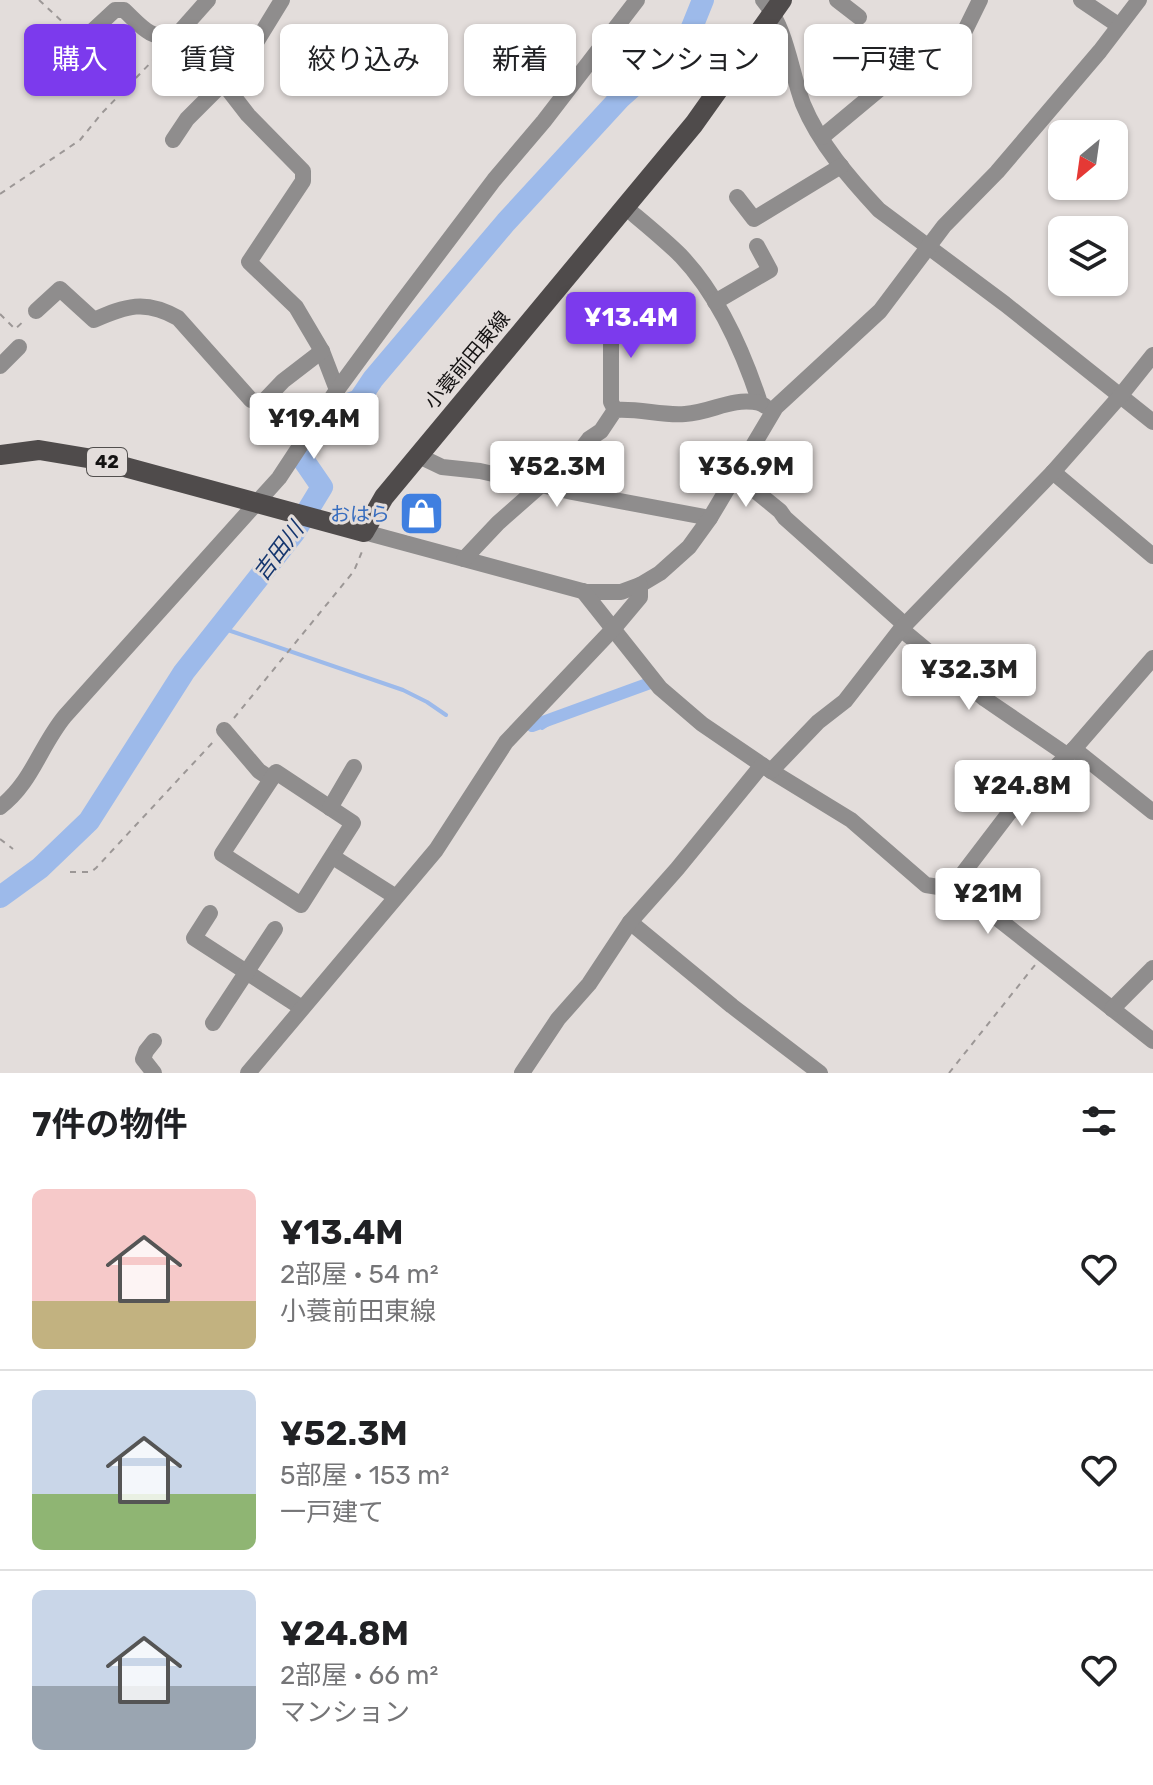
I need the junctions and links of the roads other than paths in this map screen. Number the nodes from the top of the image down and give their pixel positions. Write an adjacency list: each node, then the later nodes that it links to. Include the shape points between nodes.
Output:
1 (208, 0): 11 (street)
2 (282, 0): 14 (street)
3 (637, 0): 33 (street)
4 (837, 0): 9 (street)
5 (979, 0): 12 (street)
6 (1081, 0): 13 (street)
7 (1139, 0): 13 (street)
8 (773, 4): 19 (street, via 804,106); 23 (main road, 小蓑前田東線, via 694,124)
9 (859, 17)
10 (100, 24): 15 (street, via 115,10 124,10)
11 (187, 24)
12 (968, 24)
13 (1118, 25): 25 (street)
14 (264, 29)
15 (152, 34)
16 (211, 96): 20 (street)
17 (233, 96): 30 (street, via 303,171 303,181 249,262 296,307)
18 (871, 96): 19 (street)
19 (822, 137): 21 (street)
20 (173, 140)
21 (841, 166): 22 (street, via 754,219); 25 (street, via 879,210)
22 (737, 197)
23 (625, 207): 26 (street, via 683,258); 39 (main road, 小蓑前田東線)
24 (757, 246): 26 (street, via 770,270)
25 (929, 247): 34 (street); 35 (street, via 880,311)
26 (715, 302): 35 (street)
27 (36, 311): 30 (street, via 60,289 94,320 125,306 166,311 251,400 263,402)
28 (637, 311): 36 (street, via 611,341)
29 (19, 347): 32 (street)
30 (322, 351): 33 (street)
31 (1153, 355): 34 (street)
32 (0, 366)
33 (337, 390): 43 (street)
34 (1121, 395): 37 (street); 40 (street)
35 (767, 407): 36 (street, via 743,400 682,415); 41 (street)
36 (615, 410): 42 (street, via 570,464)
37 (1153, 422)
38 (1, 454): 43 (main road, 42, via 67,453)
39 (419, 456): 42 (street, via 442,467); 45 (main road, 小蓑前田東線, via 384,497)
40 (1053, 472): 46 (street); 50 (street)
41 (736, 475): 44 (street); 50 (street)
42 (541, 485): 44 (street); 47 (street)
43 (262, 506): 45 (main road, 42); 58 (street, via 65,716 31,776)
44 (710, 518): 48 (street, via 689,547)
45 (367, 532): 47 (street)
46 (1153, 556)
47 (464, 559): 49 (street)
48 (640, 585): 49 (street, via 621,592); 51 (street, via 640,597)
49 (583, 591): 51 (street)
50 (903, 627): 54 (street, via 985,699); 56 (street, via 845,701)
51 (614, 628): 56 (street, via 660,688); 63 (street, via 506,742 436,850)
52 (1153, 658): 54 (street)
53 (224, 730): 57 (street)
54 (1071, 752): 60 (street); 62 (street, via 1009,813)
55 (354, 767): 59 (street)
56 (766, 768): 62 (street, via 851,820 926,885); 65 (street)
57 (271, 779): 59 (street, via 276,772); 61 (street, via 222,854 301,905)
58 (0, 807)
59 (330, 808): 61 (street, via 353,823)
60 (1153, 812)
61 (333, 857): 63 (street)
62 (951, 889): 70 (street, via 974,900)
63 (396, 897): 69 (street)
64 (210, 913): 68 (street, via 194,938)
65 (630, 922): 74 (street); 77 (street)
66 (275, 929): 68 (street)
67 (1153, 968): 70 (street)
68 (248, 973): 69 (street); 71 (street)
69 (302, 1008): 76 (street)
70 (1112, 1009): 73 (street)
71 (213, 1023)
72 (154, 1041): 75 (street, via 143,1059)
73 (1153, 1041)
74 (525, 1072)
75 (154, 1073)
76 (248, 1073)
77 (820, 1073)

